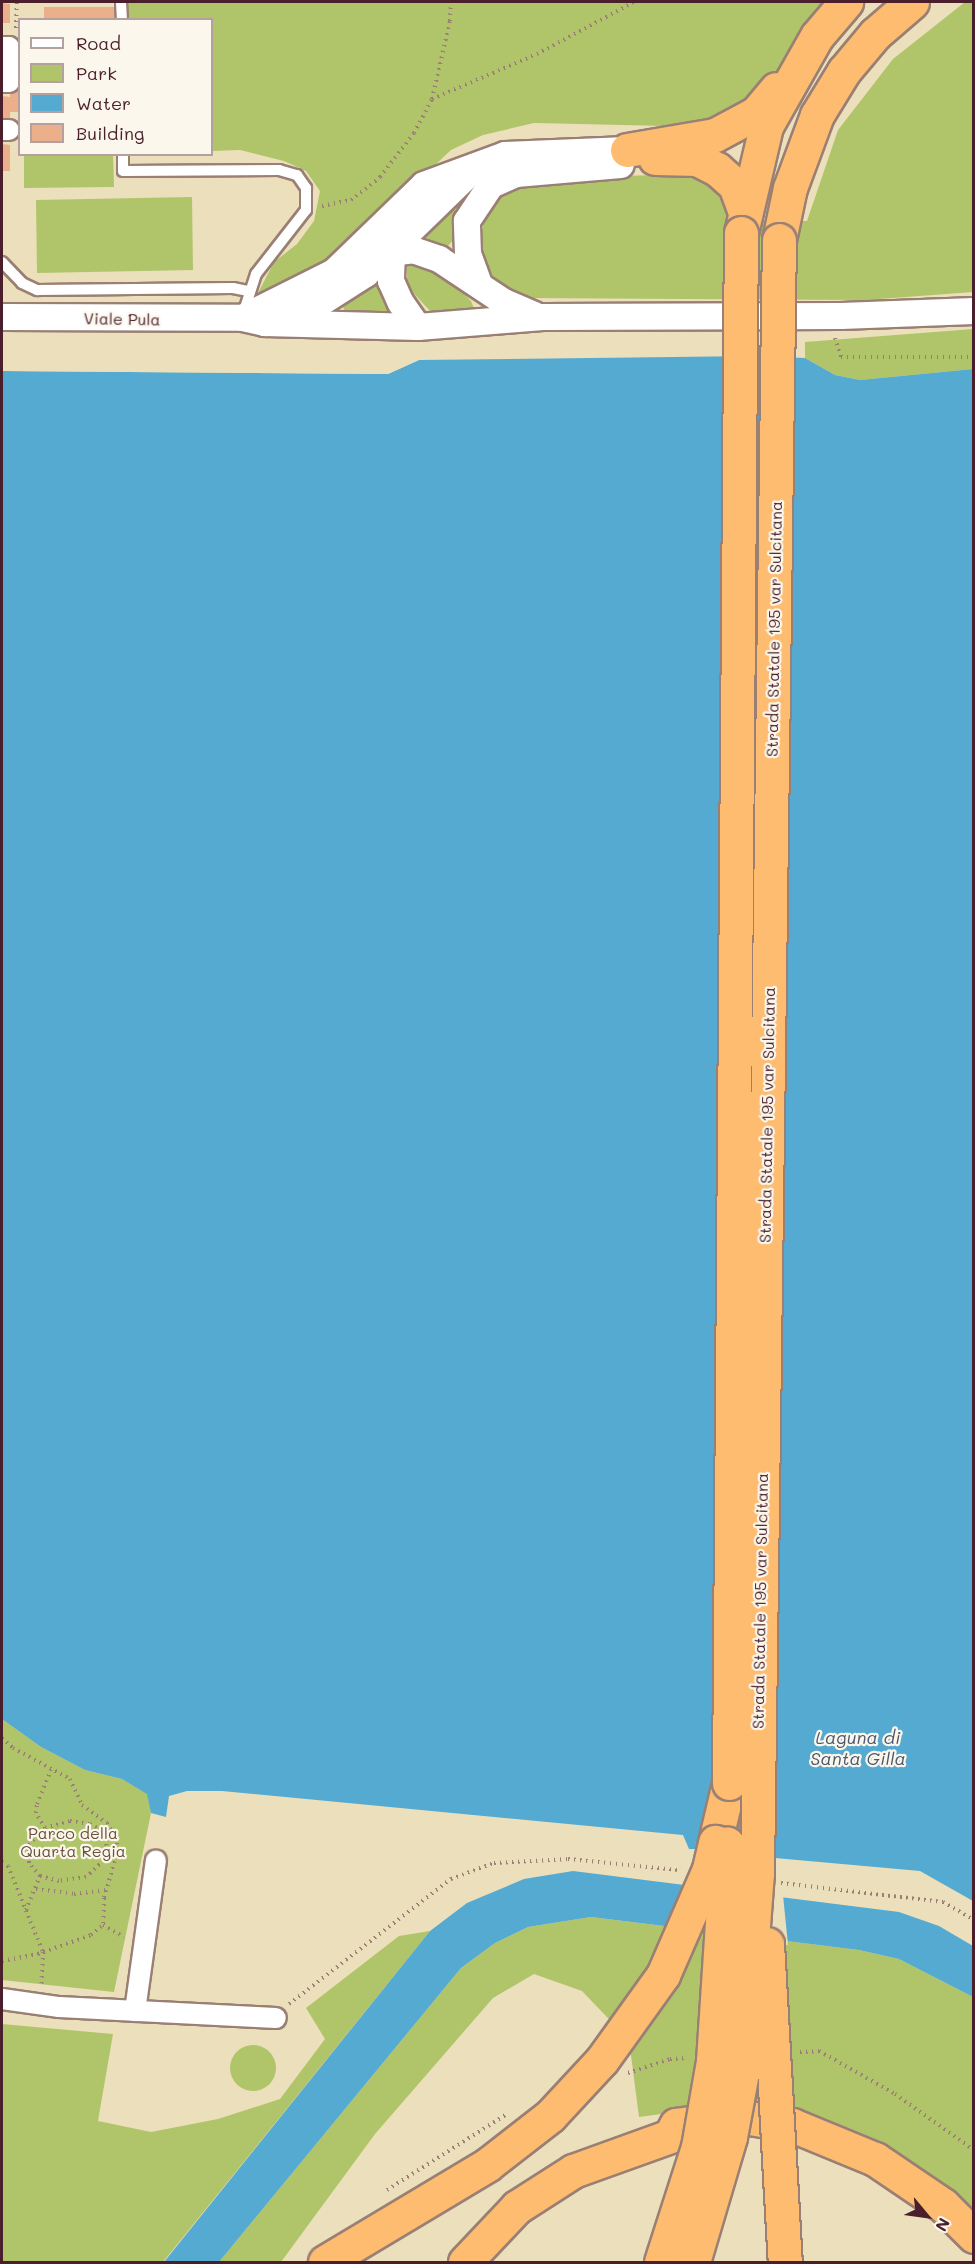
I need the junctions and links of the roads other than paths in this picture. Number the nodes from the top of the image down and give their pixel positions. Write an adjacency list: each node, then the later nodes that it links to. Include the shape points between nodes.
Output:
1 (121, 2): 4 (lane)
2 (846, 2): 5 (highway, Strada Statale 195 var Sulcitana)
3 (912, 2): 25 (highway, Strada Statale 195 var Sulcitana, bridge, via 875,33 844,71 817,115 790,188 779,240)
4 (122, 18)
5 (817, 36): 8 (highway, via 756,113 715,135); 12 (highway, Strada Statale 195 var Sulcitana, via 766,126)
6 (2, 47): 7 (street, via 9,47 9,82)
7 (2, 82)
8 (641, 154): 10 (street, via 505,155); 12 (highway, via 697,159 717,169 735,184); 15 (street, via 605,168 516,174 491,185 467,221 468,254)
9 (123, 156): 16 (lane, via 123,171 279,170 297,176 306,188 306,210 256,274)
10 (477, 166): 11 (street); 13 (street)
11 (445, 178): 13 (street, via 416,208); 17 (street, via 424,185 334,272)
12 (742, 221): 23 (highway, Strada Statale 195 var Sulcitana, bridge)
13 (392, 250): 15 (street, via 413,250 439,259); 17 (street, via 373,257 311,296); 21 (street, via 338,295 311,309); 22 (street, via 391,281)
14 (2, 262): 16 (lane, via 22,283 37,290)
15 (479, 285): 20 (street, via 516,309)
16 (249, 291): 21 (lane)
17 (292, 294): 21 (street)
18 (974, 311): 20 (street)
19 (2, 317): 21 (street, Viale Pula)
20 (543, 317): 22 (street, Viale Pula)
21 (254, 321): 22 (street, Viale Pula)
22 (418, 327)
23 (729, 1783): 30 (highway, bridge, via 710,1869 663,1975 602,2060 550,2116 487,2165); 32 (highway, Strada Statale 195 var Sulcitana, bridge, via 727,1894 713,2061 698,2147)
24 (156, 1860): 27 (street)
25 (766, 1878): 33 (highway, Strada Statale 195 var Sulcitana, bridge, via 730,2137); 34 (highway, bridge)
26 (2, 1999): 27 (street)
27 (135, 2011): 28 (street)
28 (276, 2018)
29 (974, 2236): 31 (highway, via 943,2205 875,2159 792,2125 737,2116 676,2125 670,2136 573,2171 518,2207)
30 (325, 2262)
31 (465, 2262)
32 (661, 2262)
33 (693, 2262)
34 (785, 2262)

